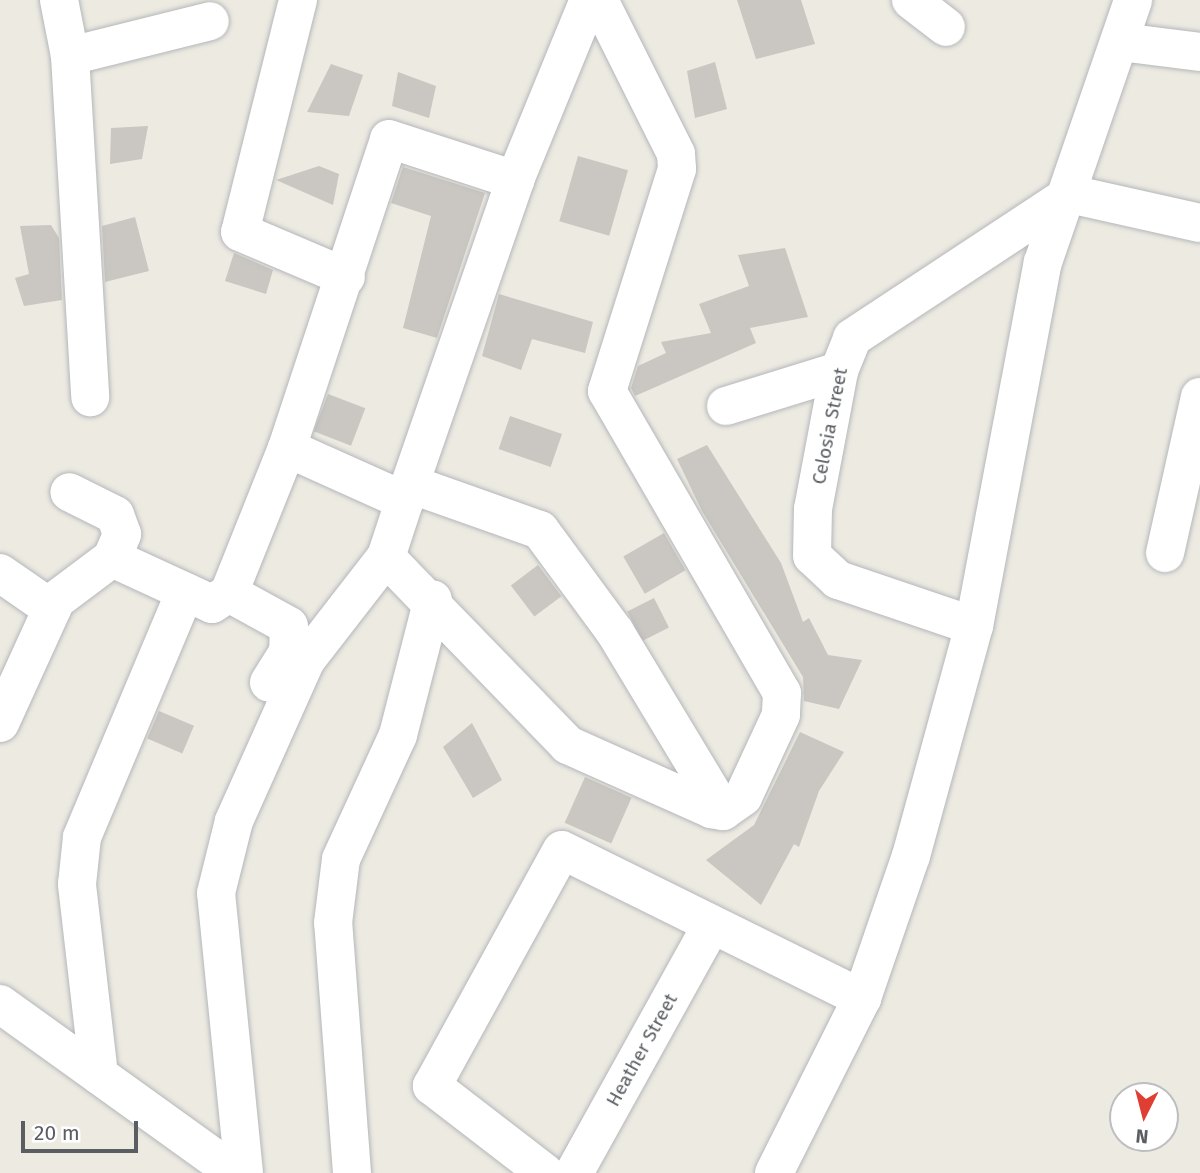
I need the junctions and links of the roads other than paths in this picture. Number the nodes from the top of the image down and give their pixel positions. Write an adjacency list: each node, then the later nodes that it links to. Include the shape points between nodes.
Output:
1 (59, 0): 11 (street)
2 (298, 0): 15 (street, via 240,232)
3 (589, 0): 12 (street)
4 (599, 0): 33 (street, via 676,154 677,169 607,391 782,693 781,715 743,797)
5 (911, 0): 8 (street)
6 (1133, 0): 9 (street)
7 (210, 21): 11 (street)
8 (946, 27)
9 (1121, 42): 10 (street); 13 (street)
10 (1200, 52)
11 (70, 56): 17 (street)
12 (514, 180): 15 (street, via 388,139); 22 (street)
13 (1070, 194): 14 (street); 16 (street, Celosia Street, via 852,338); 31 (street, via 1043,262)
14 (1200, 223)
15 (346, 277): 20 (street)
16 (839, 371): 19 (street); 31 (street, Celosia Street, via 813,509 812,556 838,580)
17 (90, 397)
18 (1200, 397): 23 (street)
19 (726, 406)
20 (286, 448): 22 (street); 28 (street)
21 (69, 492): 25 (street, via 123,522)
22 (407, 492): 24 (street); 33 (street, via 540,530 615,632)
23 (1165, 553)
24 (386, 557): 29 (street); 38 (street, via 306,660 234,821 216,893)
25 (111, 558): 27 (street); 30 (street)
26 (0, 573): 30 (street)
27 (185, 592): 28 (street, via 212,604); 37 (street, via 82,837 77,884)
28 (229, 593): 37 (street, via 289,626 288,652 259,698 196,890 220,1162)
29 (433, 599): 33 (street, via 568,745); 39 (street, via 398,735 341,859 333,923)
30 (52, 609): 32 (street)
31 (975, 626): 35 (street, via 911,856)
32 (1, 717)
33 (723, 811)
34 (710, 928): 35 (street); 40 (street, via 562,850 432,1086); 41 (street, Heather Street)
35 (862, 998): 42 (street)
36 (0, 1004): 37 (street)
37 (99, 1075)
38 (244, 1173)
39 (352, 1173)
40 (545, 1173)
41 (574, 1173)
42 (774, 1173)

